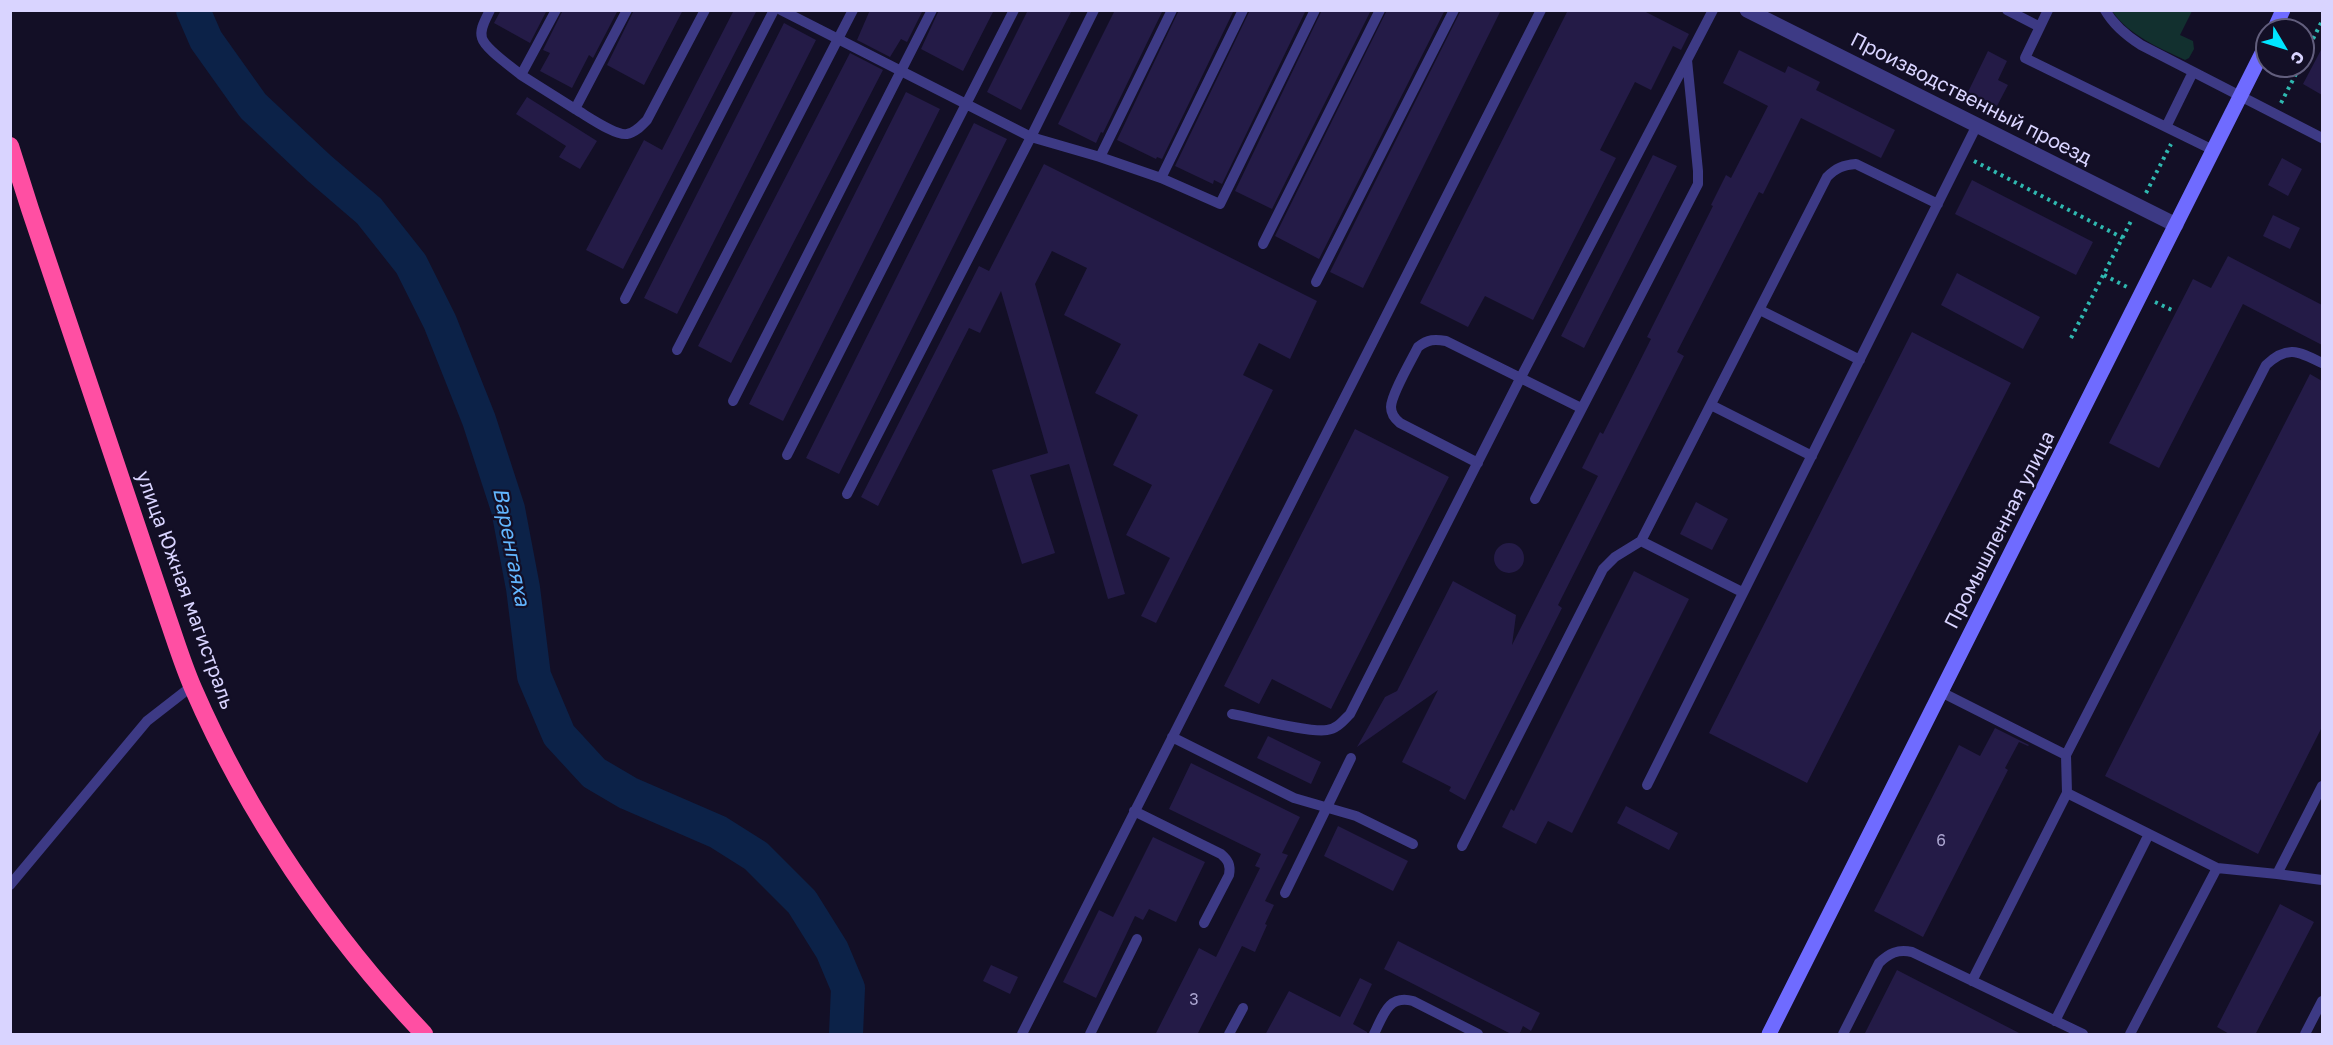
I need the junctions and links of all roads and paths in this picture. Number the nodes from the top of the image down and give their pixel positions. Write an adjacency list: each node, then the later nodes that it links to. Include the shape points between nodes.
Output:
1 (490, 10): 30 (lane, via 481,37)
2 (556, 10): 30 (lane)
3 (627, 10): 34 (lane)
4 (705, 10): 34 (lane, via 647,120 638,129 627,134 616,132)
5 (774, 10): 52 (lane)
6 (781, 10): 25 (lane)
7 (853, 10): 25 (lane)
8 (932, 10): 28 (lane)
9 (1014, 10): 33 (lane)
10 (1094, 10): 39 (lane)
11 (1172, 10): 44 (lane)
12 (1243, 10): 45 (lane)
13 (1315, 10): 45 (lane, via 1220,204)
14 (1380, 10): 50 (lane)
15 (1454, 10): 51 (lane)
16 (1541, 10): 72 (lane)
17 (1713, 10): 26 (lane)
18 (1747, 10): 36 (street, Производственный проезд)
19 (2007, 10): 23 (lane)
20 (2048, 10): 23 (lane)
21 (2105, 10): 29 (lane, via 2126,35)
22 (2322, 21): 24 (path)
23 (2040, 27): 37 (lane, via 2025,58)
24 (2315, 35)
25 (838, 39): 28 (lane); 55 (lane)
26 (1687, 60): 58 (lane); 61 (lane, via 1698,184)
27 (2255, 67): 32 (main road, Промышленная улица)
28 (900, 72): 33 (lane); 59 (lane)
29 (2193, 72): 32 (lane); 37 (lane)
30 (521, 75): 34 (lane)
31 (2294, 78): 35 (path)
32 (2241, 96): 35 (lane); 42 (main road, Промышленная улица)
33 (966, 105): 39 (lane); 62 (lane)
34 (574, 109)
35 (2276, 114): 40 (lane)
36 (1977, 125): 43 (lane); 47 (street, Производственный проезд)
37 (2166, 127): 38 (lane)
38 (2177, 132): 42 (lane); 47 (path)
39 (1031, 137): 44 (lane); 65 (lane)
40 (2322, 138)
41 (10, 146): 69 (highway, улица Южная магистраль)
42 (2213, 150): 48 (main road, Промышленная улица)
43 (1962, 155): 46 (lane); 49 (path)
44 (1100, 157): 45 (lane)
45 (1161, 178)
46 (1938, 204): 53 (lane, via 1856,164 1835,168); 56 (lane)
47 (2139, 207): 48 (street, Производственный проезд); 49 (path)
48 (2176, 225): 70 (main road, Промышленная улица)
49 (2123, 238): 54 (path)
50 (1263, 244)
51 (1316, 282)
52 (625, 299)
53 (1760, 310): 56 (lane); 60 (lane)
54 (2071, 338)
55 (677, 350)
56 (1860, 360): 63 (lane)
57 (2322, 363): 73 (lane, via 2290,350 2276,355 2266,365)
58 (1521, 378): 61 (lane); 64 (lane); 64 (lane, via 1446,341 1434,339 1418,346 1390,406 1393,417)
59 (732, 400)
60 (1712, 405): 63 (lane); 67 (lane)
61 (1581, 408): 66 (lane)
62 (787, 455)
63 (1812, 456): 68 (lane)
64 (1478, 463): 71 (lane, via 1350,714 1328,730)
65 (847, 494)
66 (1535, 499)
67 (1641, 541): 68 (lane); 82 (lane, via 1603,569)
68 (1742, 592): 75 (lane)
69 (192, 686): 86 (lane, via 147,722); 95 (highway, улица Южная магистраль, via 261,820 288,863)
70 (1941, 692): 73 (lane); 101 (main road, Промышленная улица)
71 (1232, 714)
72 (1172, 737): 78 (lane, via 1294,798); 79 (lane)
73 (2066, 756): 77 (lane)
74 (1351, 758): 78 (lane)
75 (1647, 785)
76 (2322, 786): 84 (lane)
77 (2067, 793): 80 (lane); 90 (lane)
78 (1327, 807): 81 (lane, via 1356,816); 87 (lane)
79 (1134, 811): 88 (lane, via 1227,860 1229,874); 96 (lane)
80 (2149, 834): 83 (lane); 93 (lane)
81 (1413, 844)
82 (1462, 846)
83 (2217, 868): 84 (lane); 104 (lane)
84 (2277, 874): 85 (lane)
85 (2322, 880)
86 (10, 885)
87 (1285, 893)
88 (1204, 922)
89 (1137, 939): 97 (lane)
90 (1972, 981): 93 (lane); 102 (lane, via 1912,952 1900,950 1887,955 1879,963)
91 (2322, 1001): 94 (lane)
92 (1243, 1008): 98 (lane)
93 (2055, 1021): 103 (lane)
94 (2305, 1034)
95 (424, 1035)
96 (1022, 1035)
97 (1090, 1035)
98 (1229, 1035)
99 (1374, 1035): 100 (lane, via 1387,1008 1403,998)
100 (1478, 1035)
101 (1769, 1035)
102 (1843, 1035)
103 (2083, 1035)
104 (2130, 1035)

